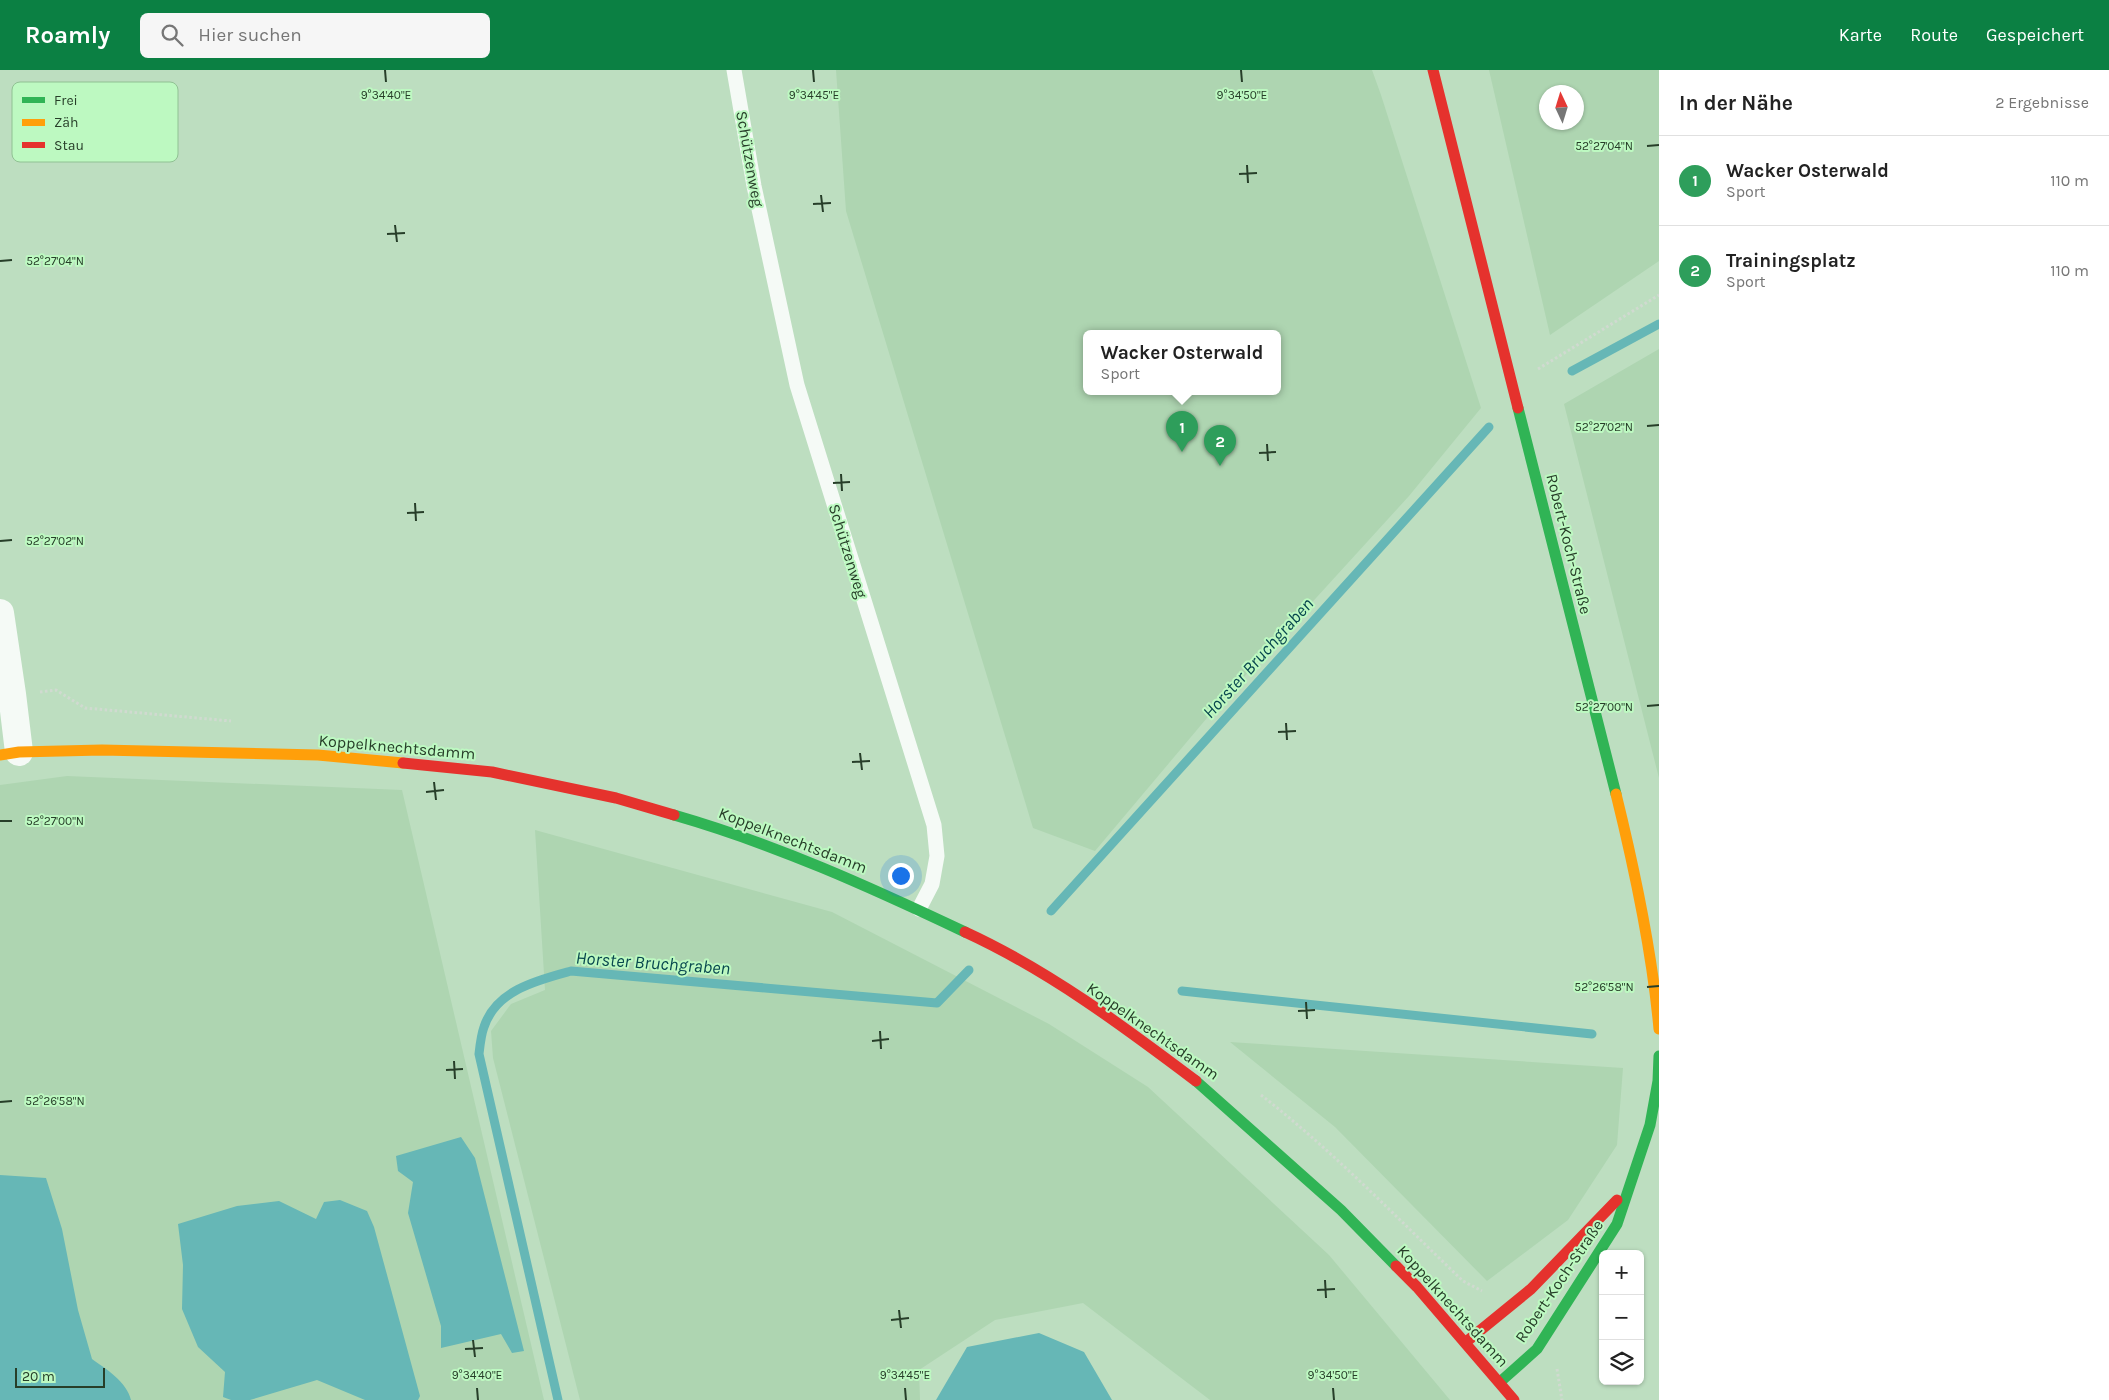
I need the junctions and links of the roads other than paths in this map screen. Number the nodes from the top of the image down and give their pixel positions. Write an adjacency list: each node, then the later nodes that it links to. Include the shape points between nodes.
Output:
1 (734, 70): 5 (lane, Schützenweg, via 754,186 797,386 934,825 937,856 932,884)
2 (1433, 70): 6 (street, Robert-Koch-Straße, via 1632,858 1649,946)
3 (0, 613): 4 (street, via 12,694)
4 (9, 753): 5 (street, Koppelknechtsdamm, via 102,750 318,755 492,772 616,798 720,828 850,878)
5 (919, 909): 9 (street, Koppelknechtsdamm, via 1024,962 1143,1041 1208,1090 1341,1210)
6 (1659, 1029)
7 (1659, 1056): 8 (street, Robert-Koch-Straße, via 1650,1125)
8 (1629, 1188): 9 (street, Robert-Koch-Straße, via 1531,1289); 10 (street, Robert-Koch-Straße, via 1617,1224 1537,1349)
9 (1466, 1342): 10 (street, Koppelknechtsdamm)
10 (1500, 1382): 11 (street, Koppelknechtsdamm)
11 (1514, 1400)

